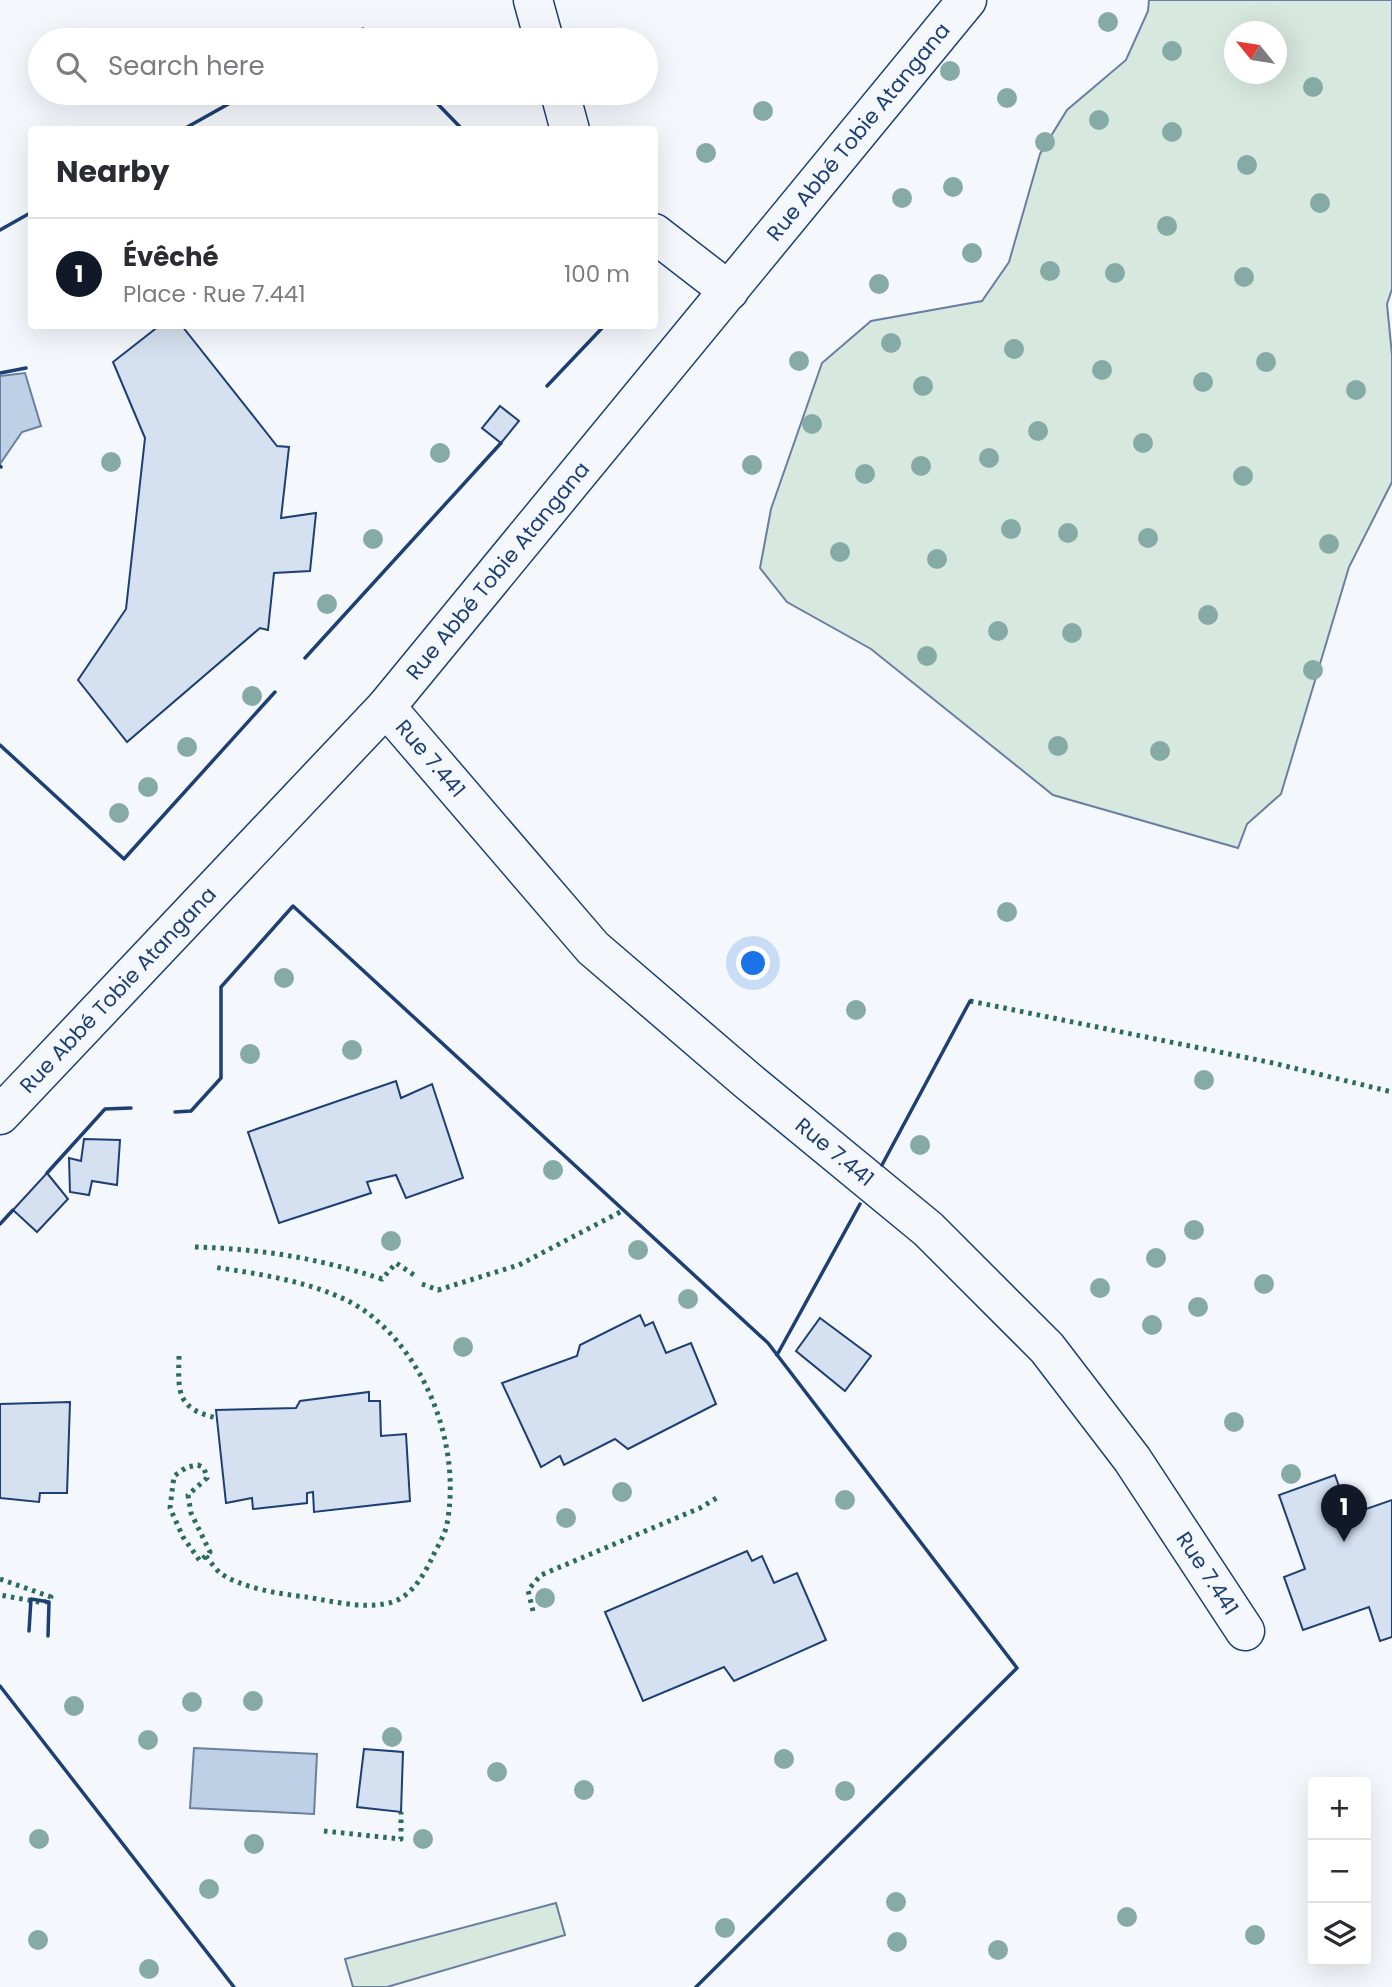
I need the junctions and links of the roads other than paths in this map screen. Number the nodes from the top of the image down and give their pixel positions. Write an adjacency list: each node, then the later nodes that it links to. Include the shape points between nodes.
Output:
1 (533, 0): 3 (main road)
2 (967, 0): 7 (main road, Rue Abbé Tobie Atangana)
3 (541, 28)
4 (563, 105): 5 (main road)
5 (569, 126)
6 (658, 236): 7 (main road)
7 (729, 290): 8 (main road, Rue Abbé Tobie Atangana)
8 (386, 707): 9 (main road, Rue Abbé Tobie Atangana); 10 (main road, Rue 7.441, via 593,948 928,1229 1047,1348 1132,1458)
9 (0, 1115)
10 (1245, 1631)

